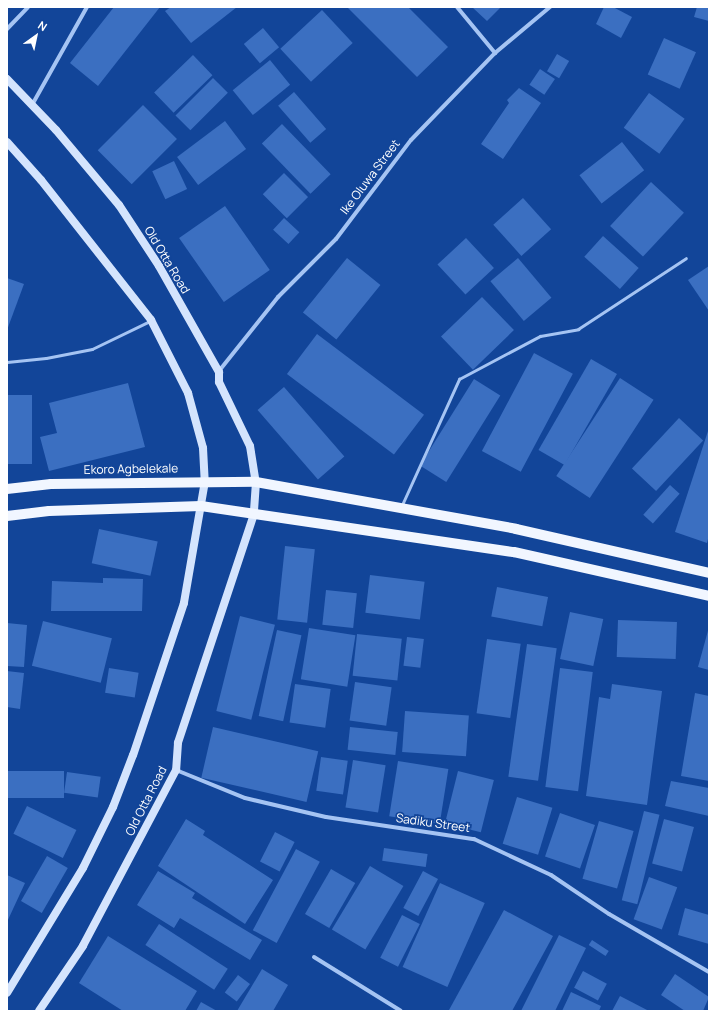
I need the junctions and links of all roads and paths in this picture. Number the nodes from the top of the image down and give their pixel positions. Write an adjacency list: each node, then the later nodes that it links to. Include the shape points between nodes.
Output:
1 (28, 7): 5 (street)
2 (87, 7): 8 (street)
3 (457, 7): 6 (street)
4 (550, 7): 6 (street, Ike Oluwa Street)
5 (7, 30)
6 (495, 53): 13 (street, Ike Oluwa Street, via 411,140 336,239 278,298)
7 (7, 79): 8 (main road, Old Otta Road)
8 (32, 105): 13 (main road, Old Otta Road, via 119,205 159,266)
9 (7, 142): 11 (main road, via 41,180)
10 (686, 258): 18 (lane, via 578,329 540,336 459,380)
11 (151, 320): 12 (lane, via 92,349); 14 (main road, via 188,393 203,448)
12 (7, 362)
13 (219, 372): 15 (main road, Old Otta Road, via 219,382 250,446)
14 (205, 481): 15 (main road, Ekoro Agbelekale); 16 (main road, Ekoro Agbelekale, via 51,484); 17 (main road)
15 (256, 482): 18 (main road, Ekoro Agbelekale, via 332,498); 19 (main road, Old Otta Road)
16 (7, 489)
17 (201, 506): 19 (main road); 20 (main road, via 49,511); 26 (main road, via 184,603 113,807 83,868)
18 (401, 507): 21 (main road, Ekoro Agbelekale, via 516,529)
19 (254, 514): 22 (main road, via 514,552); 23 (main road, Old Otta Road, via 178,744)
20 (7, 516)
21 (709, 573)
22 (709, 596)
23 (176, 770): 25 (street, Sadiku Street, via 244,798 326,817 474,839 551,874 610,914); 27 (main road, Old Otta Road, via 83,946)
24 (314, 957): 28 (street)
25 (709, 972)
26 (7, 993)
27 (39, 1011)
28 (401, 1011)

